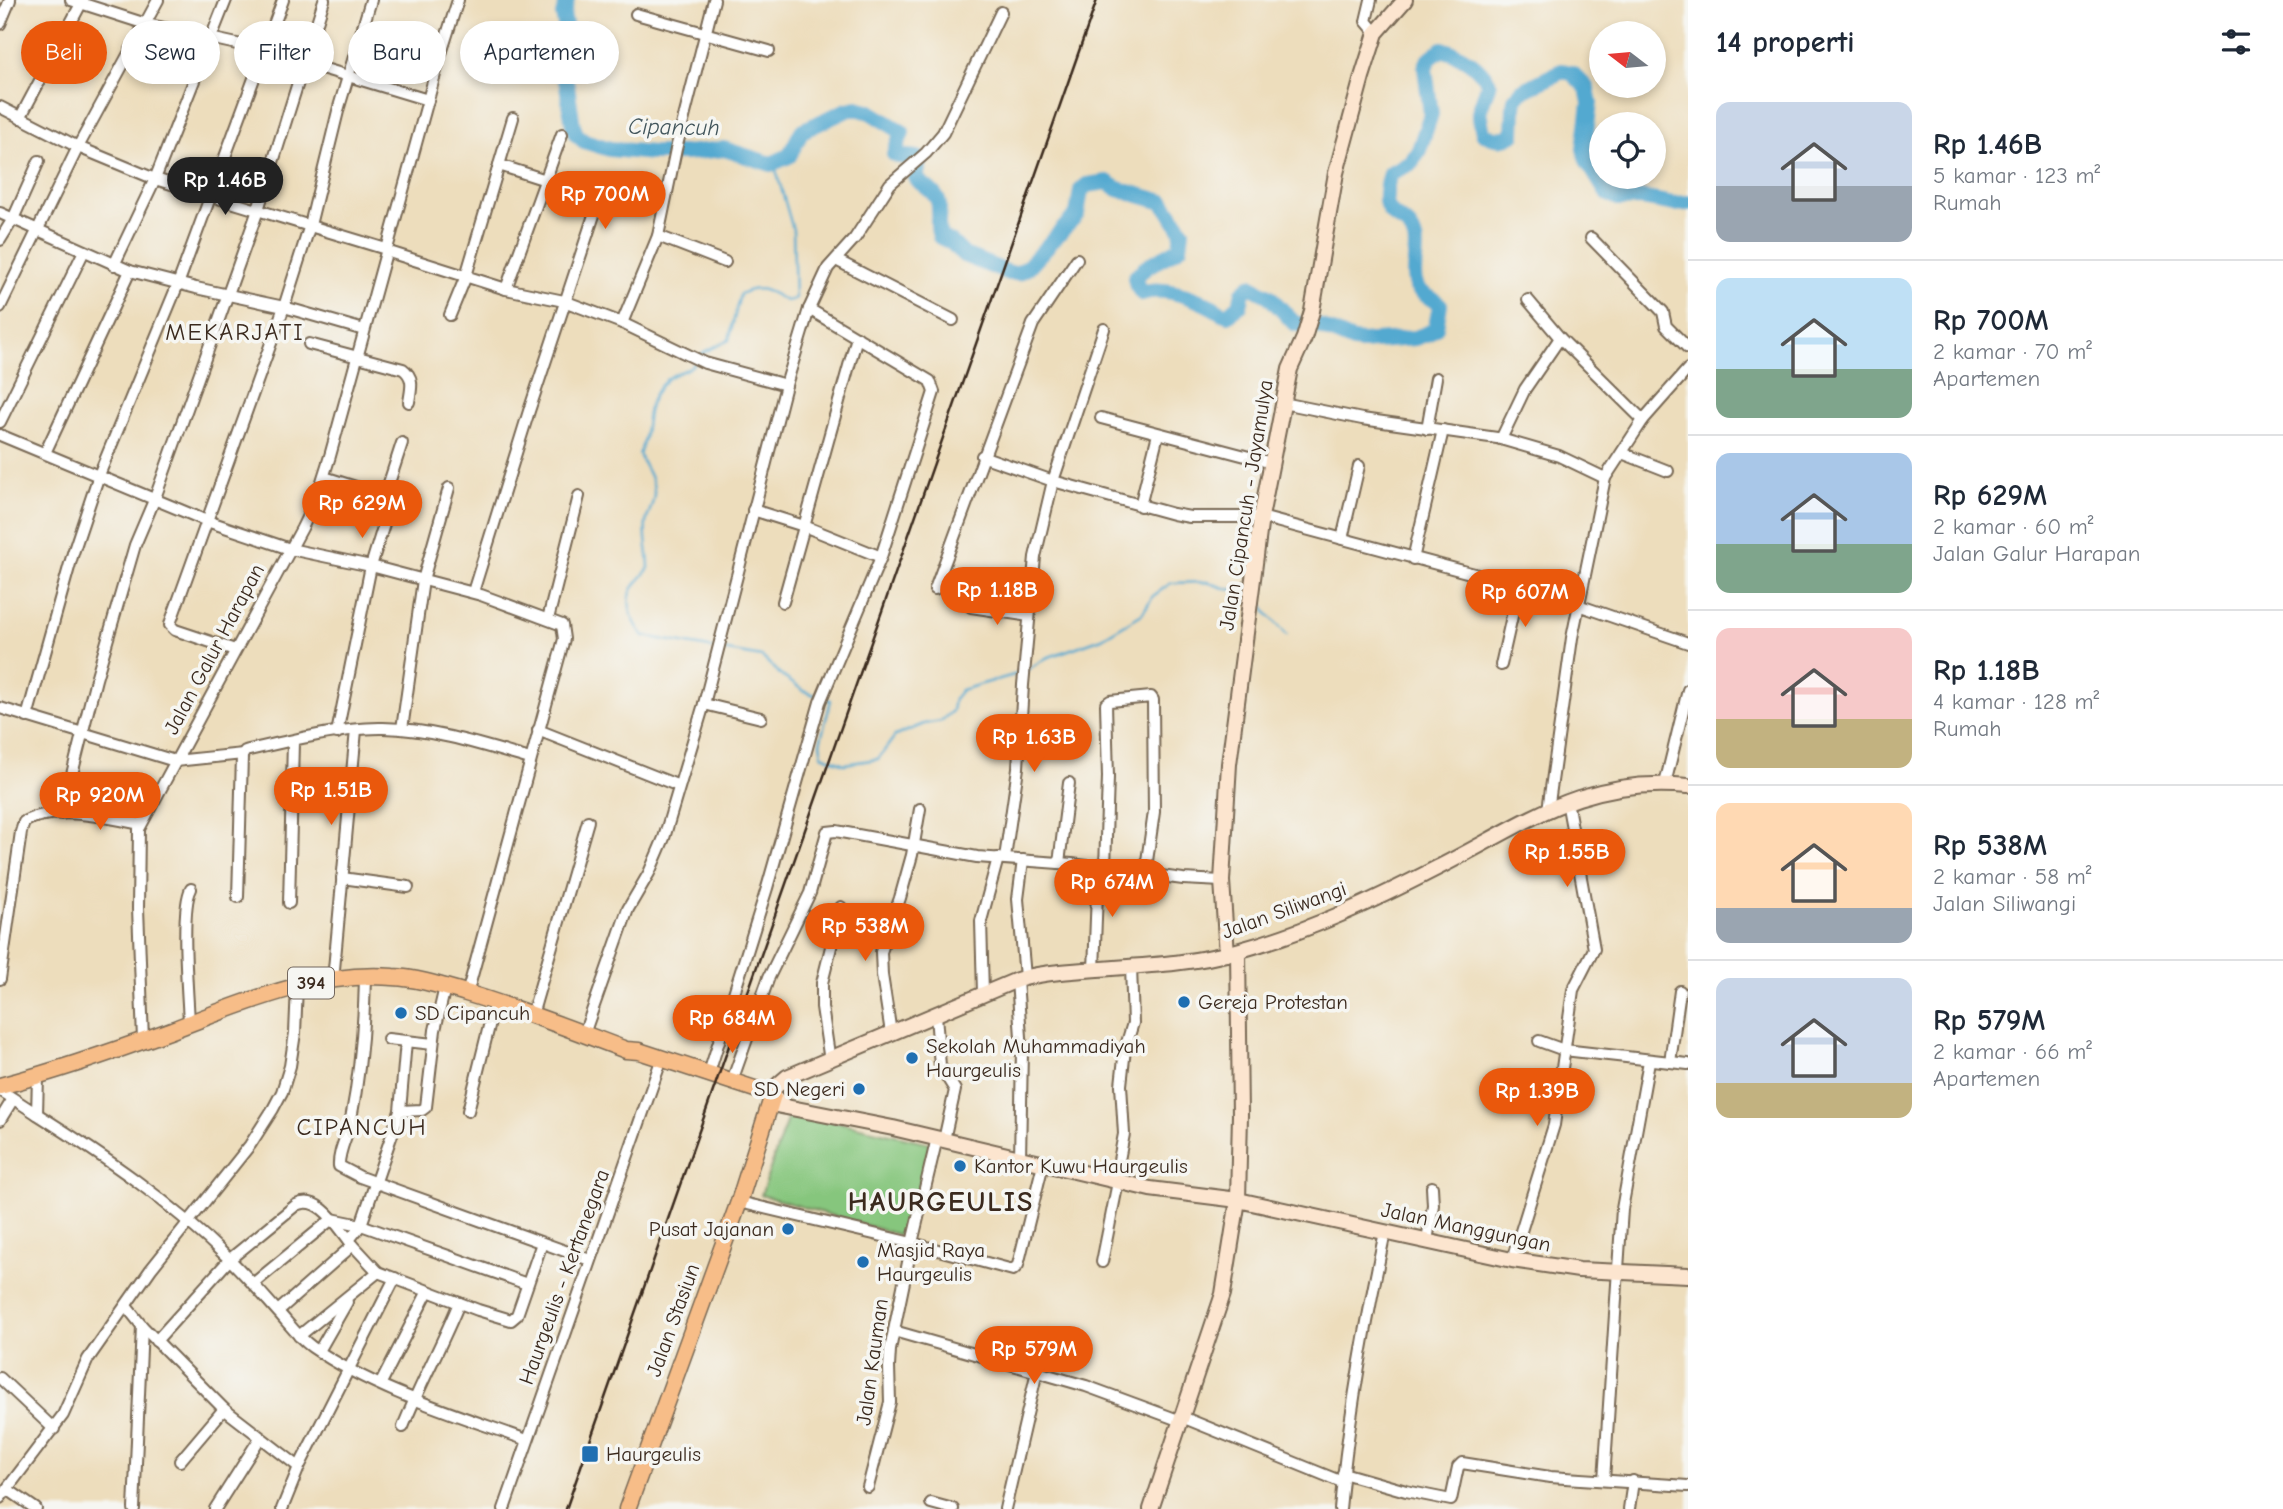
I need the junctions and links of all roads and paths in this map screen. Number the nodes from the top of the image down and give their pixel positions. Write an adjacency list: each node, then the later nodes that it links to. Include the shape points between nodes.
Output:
1 (10, 0): 21 (street)
2 (158, 0): 16 (street)
3 (226, 0): 17 (street)
4 (283, 0): 18 (street)
5 (324, 0): 19 (street)
6 (371, 0): 20 (street)
7 (458, 0): 31 (street, Jalan Galur Harapan)
8 (700, 0): 12 (street)
9 (1371, 0): 23 (street, via 1366,21)
10 (1405, 0): 23 (street, Jalan Cipancuh - Jayamulya)
11 (78, 1): 15 (street); 33 (street)
12 (713, 2): 22 (street)
13 (1001, 12): 53 (street, via 943,132 898,175)
14 (636, 14): 22 (street)
15 (137, 21)
16 (148, 21)
17 (218, 21)
18 (276, 21)
19 (318, 21)
20 (365, 21)
21 (0, 24)
22 (705, 33): 24 (street); 48 (street)
23 (1376, 33): 81 (street, Jalan Cipancuh - Jayamulya, via 1336,173 1312,311 1292,361)
24 (769, 51)
25 (121, 69): 36 (street)
26 (348, 79): 46 (street)
27 (194, 84): 39 (street)
28 (252, 84): 41 (street)
29 (298, 84): 43 (street)
30 (377, 84): 31 (street)
31 (428, 100): 51 (street, Jalan Galur Harapan)
32 (0, 107): 33 (street)
33 (20, 118): 36 (street)
34 (513, 118): 38 (street)
35 (562, 134): 40 (street)
36 (78, 147): 39 (street); 47 (street)
37 (39, 161): 45 (street)
38 (499, 165): 40 (street); 58 (street)
39 (155, 179): 41 (street); 56 (street)
40 (546, 180): 60 (street)
41 (209, 196): 43 (street); 59 (street)
42 (598, 203): 63 (street)
43 (258, 210): 46 (street); 61 (street)
44 (0, 213): 45 (street)
45 (13, 219): 47 (street); 50 (street)
46 (310, 225): 51 (street); 65 (street)
47 (36, 230): 52 (street); 64 (street)
48 (658, 236): 55 (street); 69 (street)
49 (1591, 238): 75 (street, via 1663,313 1666,326)
50 (0, 240)
51 (386, 250): 58 (street); 71 (street, Jalan Galur Harapan)
52 (84, 251): 56 (street); 84 (street)
53 (836, 260): 66 (street); 68 (street)
54 (1077, 260): 93 (street, via 1035,319)
55 (725, 262)
56 (114, 265): 57 (street)
57 (130, 271): 59 (street); 91 (street)
58 (466, 276): 60 (street); 67 (street)
59 (178, 284): 61 (street); 97 (street)
60 (506, 289): 63 (street)
61 (227, 295): 65 (street); 103 (street)
62 (1528, 300): 73 (street)
63 (564, 301): 69 (street); 118 (street)
64 (0, 307)
65 (284, 307): 71 (street); 107 (street)
66 (809, 309): 72 (street); 79 (street)
67 (450, 315)
68 (953, 320)
69 (622, 323): 79 (street, via 705,363)
70 (1104, 329): 100 (street)
71 (364, 330): 76 (street, Jalan Galur Harapan)
72 (857, 337): 109 (street); 112 (street, via 930,381 934,392)
73 (1560, 338): 83 (street); 89 (street, via 1525,389)
74 (309, 344): 76 (street)
75 (1688, 348)
76 (357, 356): 80 (street, via 407,372 412,382); 98 (street, Jalan Galur Harapan)
77 (1688, 369): 83 (street)
78 (1436, 377): 85 (street)
79 (786, 385): 105 (street)
80 (409, 402)
81 (1283, 403): 85 (street); 94 (street, Jalan Cipancuh - Jayamulya)
82 (1101, 418): 87 (street)
83 (1643, 421): 92 (street)
84 (0, 422)
85 (1427, 429): 86 (street)
86 (1443, 430): 89 (street); 113 (street)
87 (1158, 434): 94 (street); 104 (street)
88 (0, 435): 91 (street)
89 (1501, 439): 99 (street, via 1559,456)
90 (402, 443): 98 (street, via 382,492)
91 (45, 453): 97 (street)
92 (1622, 453): 96 (street); 99 (street)
93 (982, 456): 100 (street); 117 (street)
94 (1272, 463): 106 (street, Jalan Cipancuh - Jayamulya)
95 (1359, 466): 110 (street)
96 (1668, 471)
97 (99, 475): 103 (street); 130 (street, via 72,553)
98 (324, 477): 111 (street, Jalan Galur Harapan)
99 (1605, 478): 120 (street)
100 (1053, 481): 104 (street); 122 (street, via 1035,557)
101 (449, 488): 115 (street)
102 (579, 496): 123 (street)
103 (155, 498): 107 (street); 136 (street, via 135,545)
104 (1140, 506): 106 (street, via 1190,517)
105 (753, 510): 109 (street); 128 (street)
106 (1261, 517): 110 (street); 158 (street, Jalan Cipancuh - Jayamulya, via 1229,764)
107 (207, 521): 111 (street); 125 (street, via 170,625)
108 (384, 524): 114 (street)
109 (804, 526): 112 (street); 119 (street)
110 (1342, 539): 113 (street)
111 (290, 549): 114 (street); 125 (street, Jalan Galur Harapan)
112 (881, 557): 193 (street, via 822,698)
113 (1413, 559): 116 (street)
114 (371, 566): 115 (street); 135 (street)
115 (423, 580): 118 (street); 132 (street)
116 (1519, 585): 120 (street); 126 (street)
117 (935, 589)
118 (473, 593): 123 (street)
119 (783, 602)
120 (1579, 604): 124 (street); 147 (street)
121 (971, 607): 122 (street)
122 (1029, 616): 152 (street, via 1018,768)
123 (548, 619): 134 (street, via 562,625 564,639)
124 (1688, 643)
125 (235, 650): 140 (street, Jalan Galur Harapan)
126 (1501, 665)
127 (1688, 690): 142 (street)
128 (704, 704): 131 (street); 143 (street)
129 (0, 708): 130 (street)
130 (27, 717): 136 (street)
131 (761, 718)
132 (402, 729): 133 (street); 139 (street, via 464,740)
133 (356, 730): 135 (street); 157 (street)
134 (538, 730): 139 (street); 143 (street)
135 (337, 733): 137 (street)
136 (82, 734): 140 (street); 148 (street)
137 (293, 742): 138 (street); 162 (street)
138 (243, 754): 140 (street); 161 (street)
139 (530, 760): 175 (street)
140 (175, 761): 150 (street, Jalan Galur Harapan)
141 (1069, 783): 154 (street)
142 (1665, 784): 144 (street, Jalan Siliwangi); 145 (street, Jalan Siliwangi, via 1623,786)
143 (679, 786): 181 (street, via 662,845 628,909)
144 (1688, 786)
145 (1566, 801): 147 (street, Jalan Siliwangi); 187 (street, via 1594,949 1573,990)
146 (920, 810): 151 (street)
147 (1548, 810): 164 (street, Jalan Siliwangi, via 1354,909)
148 (62, 814): 150 (street); 168 (street, via 32,817 22,827)
149 (588, 821): 177 (street)
150 (141, 824): 183 (street, Jalan Galur Harapan, via 138,908)
151 (914, 847): 152 (street); 180 (street, via 881,952); 195 (street, via 827,832 807,901 769,977)
152 (1002, 858): 153 (street); 174 (street, via 981,921)
153 (1023, 860): 154 (street); 169 (street, via 1018,903)
154 (1059, 863): 155 (street)
155 (1102, 868): 156 (street); 156 (street, via 1108,777 1106,704 1151,697 1154,803); 166 (street)
156 (1145, 875): 158 (street)
157 (342, 878): 159 (street); 170 (street)
158 (1222, 881): 164 (street, Jalan Cipancuh - Jayamulya)
159 (408, 887)
160 (191, 889): 179 (street, via 186,929)
161 (239, 897)
162 (289, 903)
163 (841, 906): 188 (street, via 822,983)
164 (1233, 953): 165 (street, Jalan Siliwangi); 209 (street, Jalan Cipancuh - Jayamulya, via 1240,1059)
165 (1130, 967): 166 (street, Jalan Siliwangi); 206 (street, via 1133,1023 1121,1085 1124,1130)
166 (1094, 970): 169 (street, Jalan Siliwangi)
167 (365, 978): 170 (main road, 394); 172 (main road, 394, via 400,977); 207 (street, via 359,1073 351,1122 338,1161 343,1170)
168 (0, 979)
169 (1021, 979): 174 (street, Jalan Siliwangi); 204 (street)
170 (333, 980): 171 (main road, 394)
171 (297, 986): 179 (main road, 394); 212 (street, via 295,1033 282,1092 256,1136)
172 (445, 987): 175 (main road, 394); 186 (street)
173 (1680, 991): 191 (street)
174 (983, 993): 178 (street, Jalan Siliwangi)
175 (467, 994): 176 (main road, 394)
176 (495, 1002): 177 (main road, 394); 200 (street)
177 (532, 1015): 181 (main road, 394)
178 (936, 1015): 180 (street, Jalan Siliwangi); 203 (street, Jalan Kauman, via 940,1066 955,1090)
179 (189, 1023): 183 (main road, 394)
180 (891, 1033): 188 (street, Jalan Siliwangi)
181 (584, 1034): 190 (main road, 394)
182 (388, 1039): 184 (street)
183 (143, 1040): 194 (main road, 394)
184 (406, 1041): 186 (street); 199 (street)
185 (1539, 1041): 187 (street)
186 (433, 1044): 199 (street, via 426,1107)
187 (1564, 1050): 189 (street); 221 (street, via 1551,1135)
188 (830, 1061): 198 (street, Jalan Siliwangi, via 787,1077 773,1089)
189 (1649, 1061): 191 (street); 224 (street, via 1622,1209)
190 (660, 1062): 193 (main road, 394); 198 (main road, 394); 220 (street, Haurgeulis - Kertanegara)
191 (1670, 1062): 192 (street)
192 (1688, 1064)
193 (709, 1073): 195 (main road, 394)
194 (38, 1076): 196 (main road, 394); 201 (street)
195 (732, 1082): 198 (main road, 394)
196 (0, 1088): 197 (street)
197 (13, 1099): 201 (street); 202 (street)
198 (775, 1101): 203 (street, Jalan Manggungan); 210 (main road, Jalan Stasiun)
199 (400, 1111): 207 (street)
200 (468, 1111)
201 (37, 1114): 212 (street)
202 (0, 1120)
203 (940, 1139): 204 (street, Jalan Manggungan); 218 (street, Jalan Kauman)
204 (1020, 1158): 205 (street, Jalan Manggungan)
205 (1043, 1164): 206 (street, Jalan Manggungan); 218 (street, via 1013,1270)
206 (1117, 1181): 209 (street, Jalan Manggungan); 222 (street)
207 (376, 1182): 213 (street); 217 (street)
208 (1432, 1187): 215 (street)
209 (1238, 1200): 214 (street, Jalan Manggungan); 245 (street, Jalan Cipancuh - Jayamulya, via 1223,1294)
210 (739, 1202): 218 (street); 265 (main road, Jalan Stasiun)
211 (332, 1219): 213 (street); 216 (street); 219 (street, via 316,1203 304,1201); 227 (street)
212 (189, 1221): 219 (street); 232 (street)
213 (361, 1225): 216 (street); 228 (street)
214 (1384, 1233): 215 (street, Jalan Manggungan); 252 (street)
215 (1427, 1241): 221 (street, Jalan Manggungan)
216 (351, 1243): 223 (street); 233 (street)
217 (542, 1243): 220 (street); 228 (street)
218 (912, 1243): 235 (street, Jalan Kauman)
219 (230, 1259): 227 (street); 237 (street)
220 (590, 1260): 249 (street, Haurgeulis - Kertanegara)
221 (1512, 1260): 224 (street, Jalan Manggungan)
222 (1102, 1262)
223 (378, 1272): 226 (street); 230 (street)
224 (1617, 1272): 225 (street, Jalan Manggungan); 253 (street)
225 (1688, 1275)
226 (395, 1278): 229 (street); 239 (street)
227 (253, 1284): 233 (street)
228 (527, 1284): 231 (street, via 512,1320)
229 (428, 1291): 231 (street); 242 (street)
230 (349, 1298): 236 (street); 238 (street)
231 (459, 1303): 243 (street)
232 (126, 1306): 234 (street); 247 (street, via 88,1359)
233 (278, 1311): 236 (street)
234 (142, 1326): 237 (street); 261 (street)
235 (894, 1331): 240 (street); 256 (street, Jalan Kauman, via 890,1402)
236 (299, 1336): 238 (street)
237 (156, 1341): 244 (street)
238 (319, 1351): 239 (street)
239 (349, 1368): 242 (street); 251 (street)
240 (1037, 1371): 245 (street); 267 (street)
241 (0, 1378): 247 (street)
242 (380, 1384): 243 (street)
243 (414, 1398): 246 (street); 249 (street)
244 (224, 1409): 248 (street); 250 (street)
245 (1181, 1419): 252 (street); 268 (street, Jalan Cipancuh - Jayamulya)
246 (403, 1427)
247 (54, 1430): 257 (street)
248 (260, 1438): 251 (street); 262 (street)
249 (527, 1440): 264 (street, Haurgeulis - Kertanegara)
250 (180, 1461)
251 (299, 1467): 263 (street)
252 (1343, 1478): 259 (street); 269 (street)
253 (1604, 1480): 254 (street); 259 (street, via 1462,1463)
254 (1633, 1481): 255 (street); 270 (street)
255 (1688, 1486)
256 (868, 1487)
257 (4, 1494): 260 (street)
258 (931, 1503): 266 (street)
259 (1450, 1504)
260 (36, 1509)
261 (134, 1509)
262 (215, 1509)
263 (282, 1509)
264 (504, 1509)
265 (627, 1509)
266 (953, 1509)
267 (1005, 1509)
268 (1151, 1509)
269 (1340, 1509)
270 (1629, 1509)

